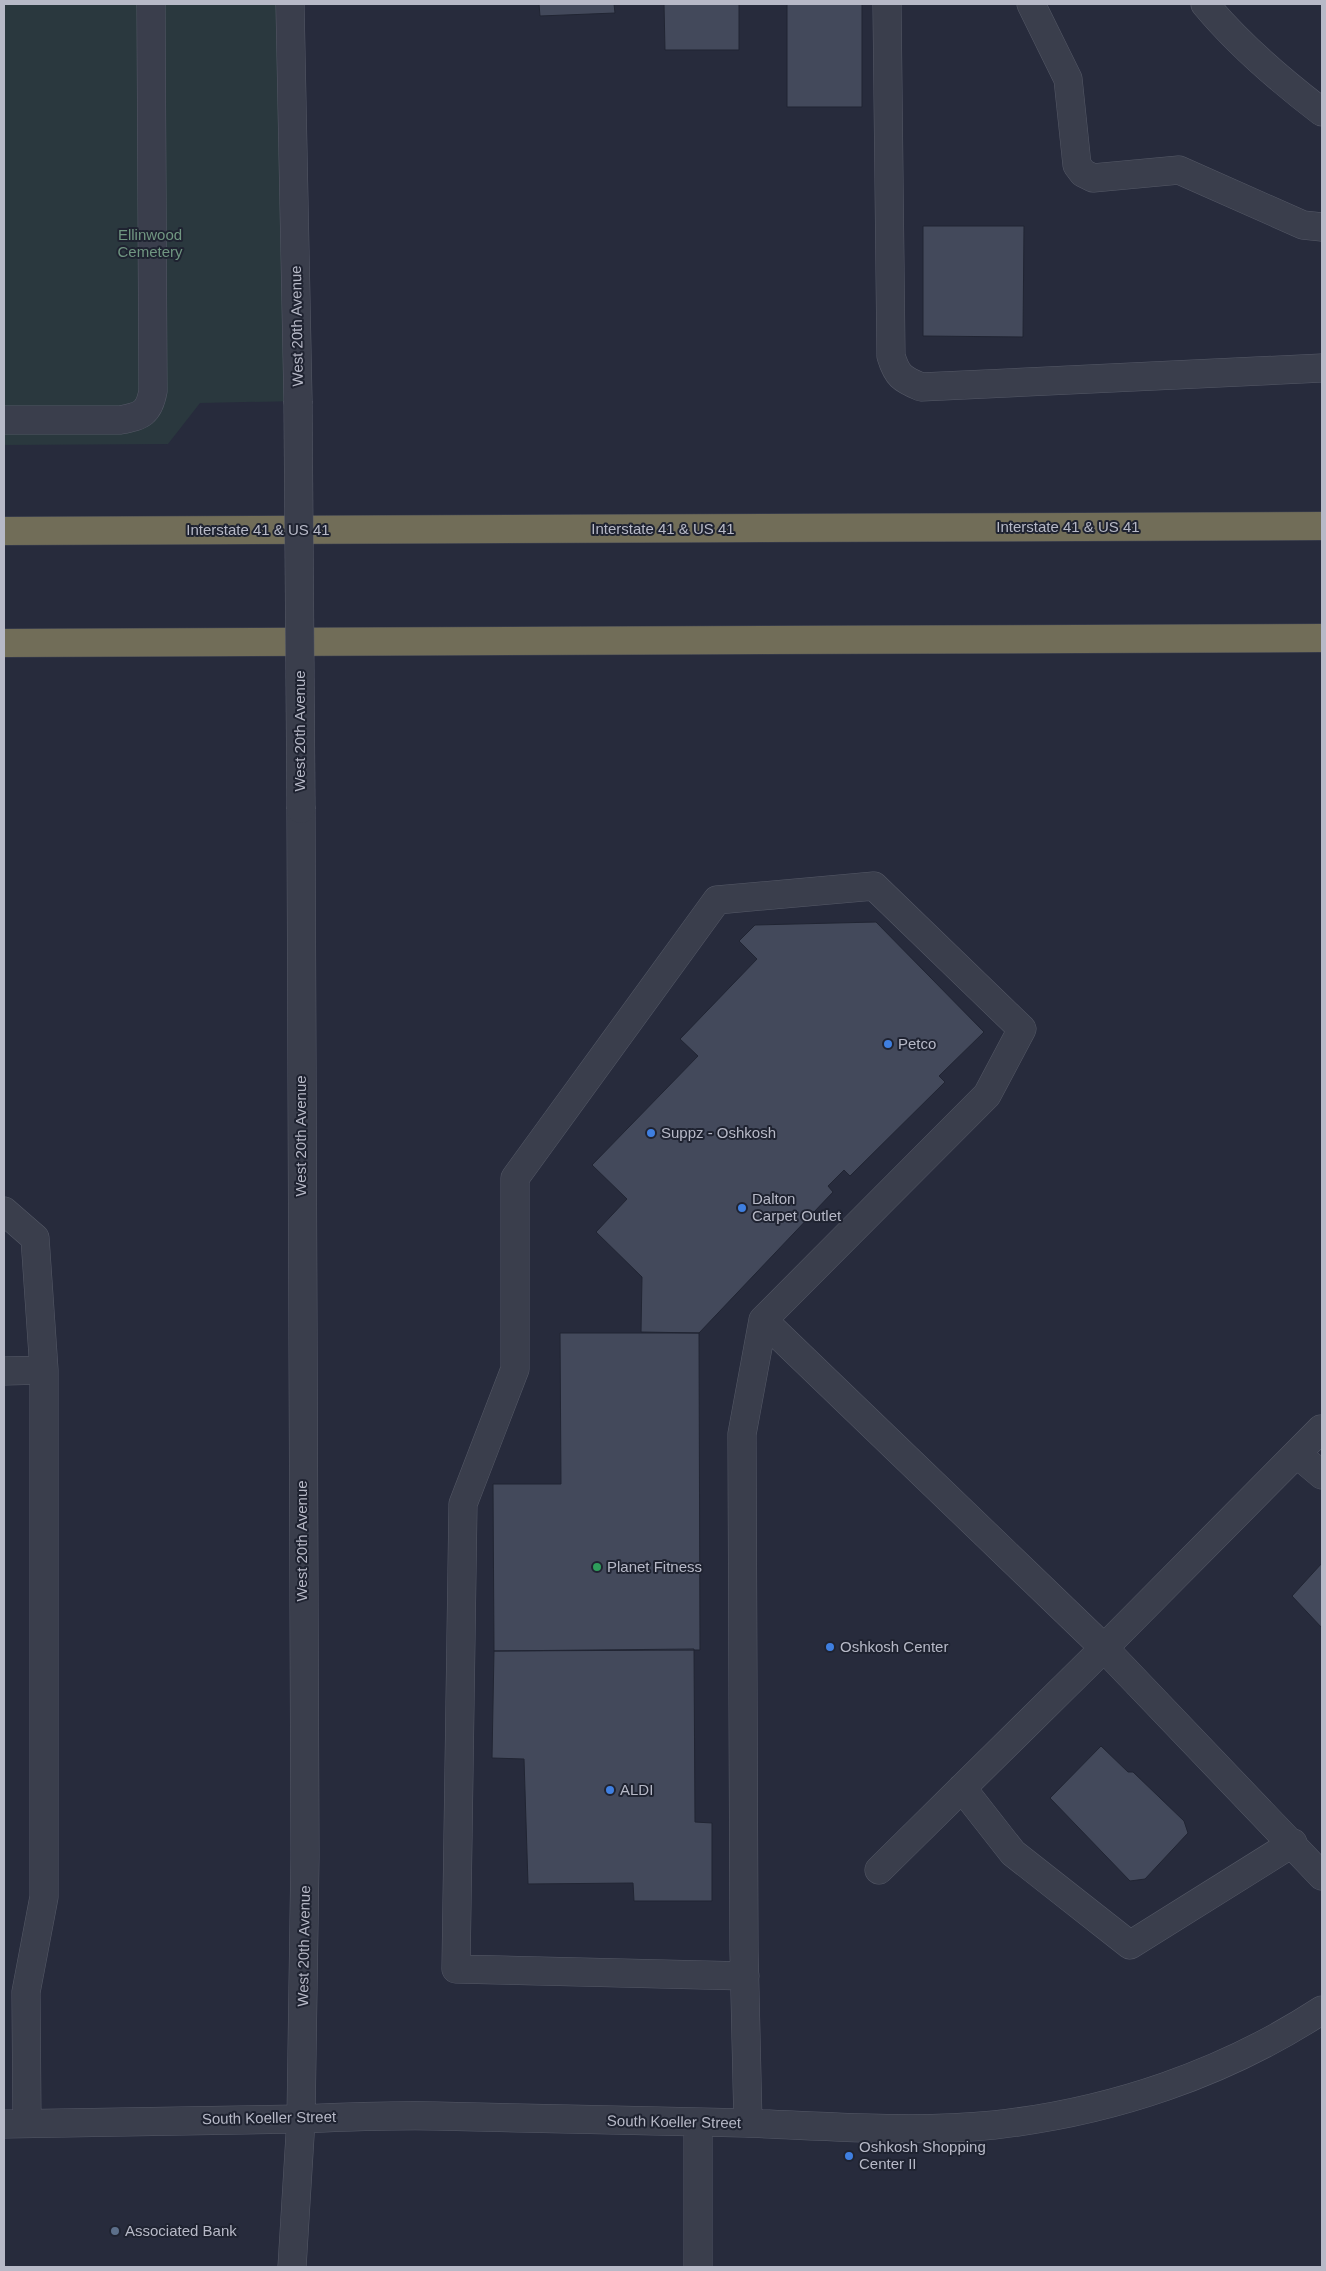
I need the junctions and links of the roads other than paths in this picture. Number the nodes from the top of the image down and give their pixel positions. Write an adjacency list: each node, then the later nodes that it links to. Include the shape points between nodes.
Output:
1 (151, 4): 9 (street, via 153,391 150,405 138,417 120,420)
2 (290, 4): 28 (street, West 20th Avenue, bridge, via 298,401 301,809 305,1847)
3 (887, 4): 8 (street, via 891,356 904,381 920,388)
4 (1031, 4): 7 (street, via 1068,79 1077,165 1084,173 1093,178 1179,170 1303,225)
5 (1205, 4): 6 (street, via 1279,80)
6 (1322, 112)
7 (1322, 227)
8 (1322, 368)
9 (4, 420)
10 (1322, 526): 11 (highway, Interstate 41 & US 41)
11 (4, 531)
12 (1322, 638): 13 (highway)
13 (4, 643)
14 (4, 1211): 16 (street, via 35,1238)
15 (763, 1320): 21 (street); 26 (street, via 742,1434); 26 (street, via 987,1095 1022,1029 874,886 717,900 515,1178 515,1369 463,1504 456,1968)
16 (44, 1370): 17 (street); 30 (street, via 44,1897 26,1992)
17 (4, 1371)
18 (1321, 1429): 19 (street)
19 (1297, 1454): 20 (street); 21 (street)
20 (1322, 1475)
21 (1104, 1648): 22 (street); 23 (street)
22 (962, 1788): 23 (street, via 1013,1854 1130,1945); 24 (street)
23 (1293, 1843): 25 (street)
24 (879, 1870)
25 (1322, 1876)
26 (745, 1976): 31 (street)
27 (1322, 2010): 31 (street, South Koeller Street, via 1238,2058 1178,2082 1117,2102 1054,2116 991,2125 903,2128)
28 (301, 2118): 29 (street, South Koeller Street, via 388,2115); 30 (street, South Koeller Street); 32 (street, West 20th Avenue)
29 (698, 2122): 31 (street, South Koeller Street); 33 (street)
30 (16, 2124)
31 (748, 2124)
32 (292, 2267)
33 (698, 2267)

